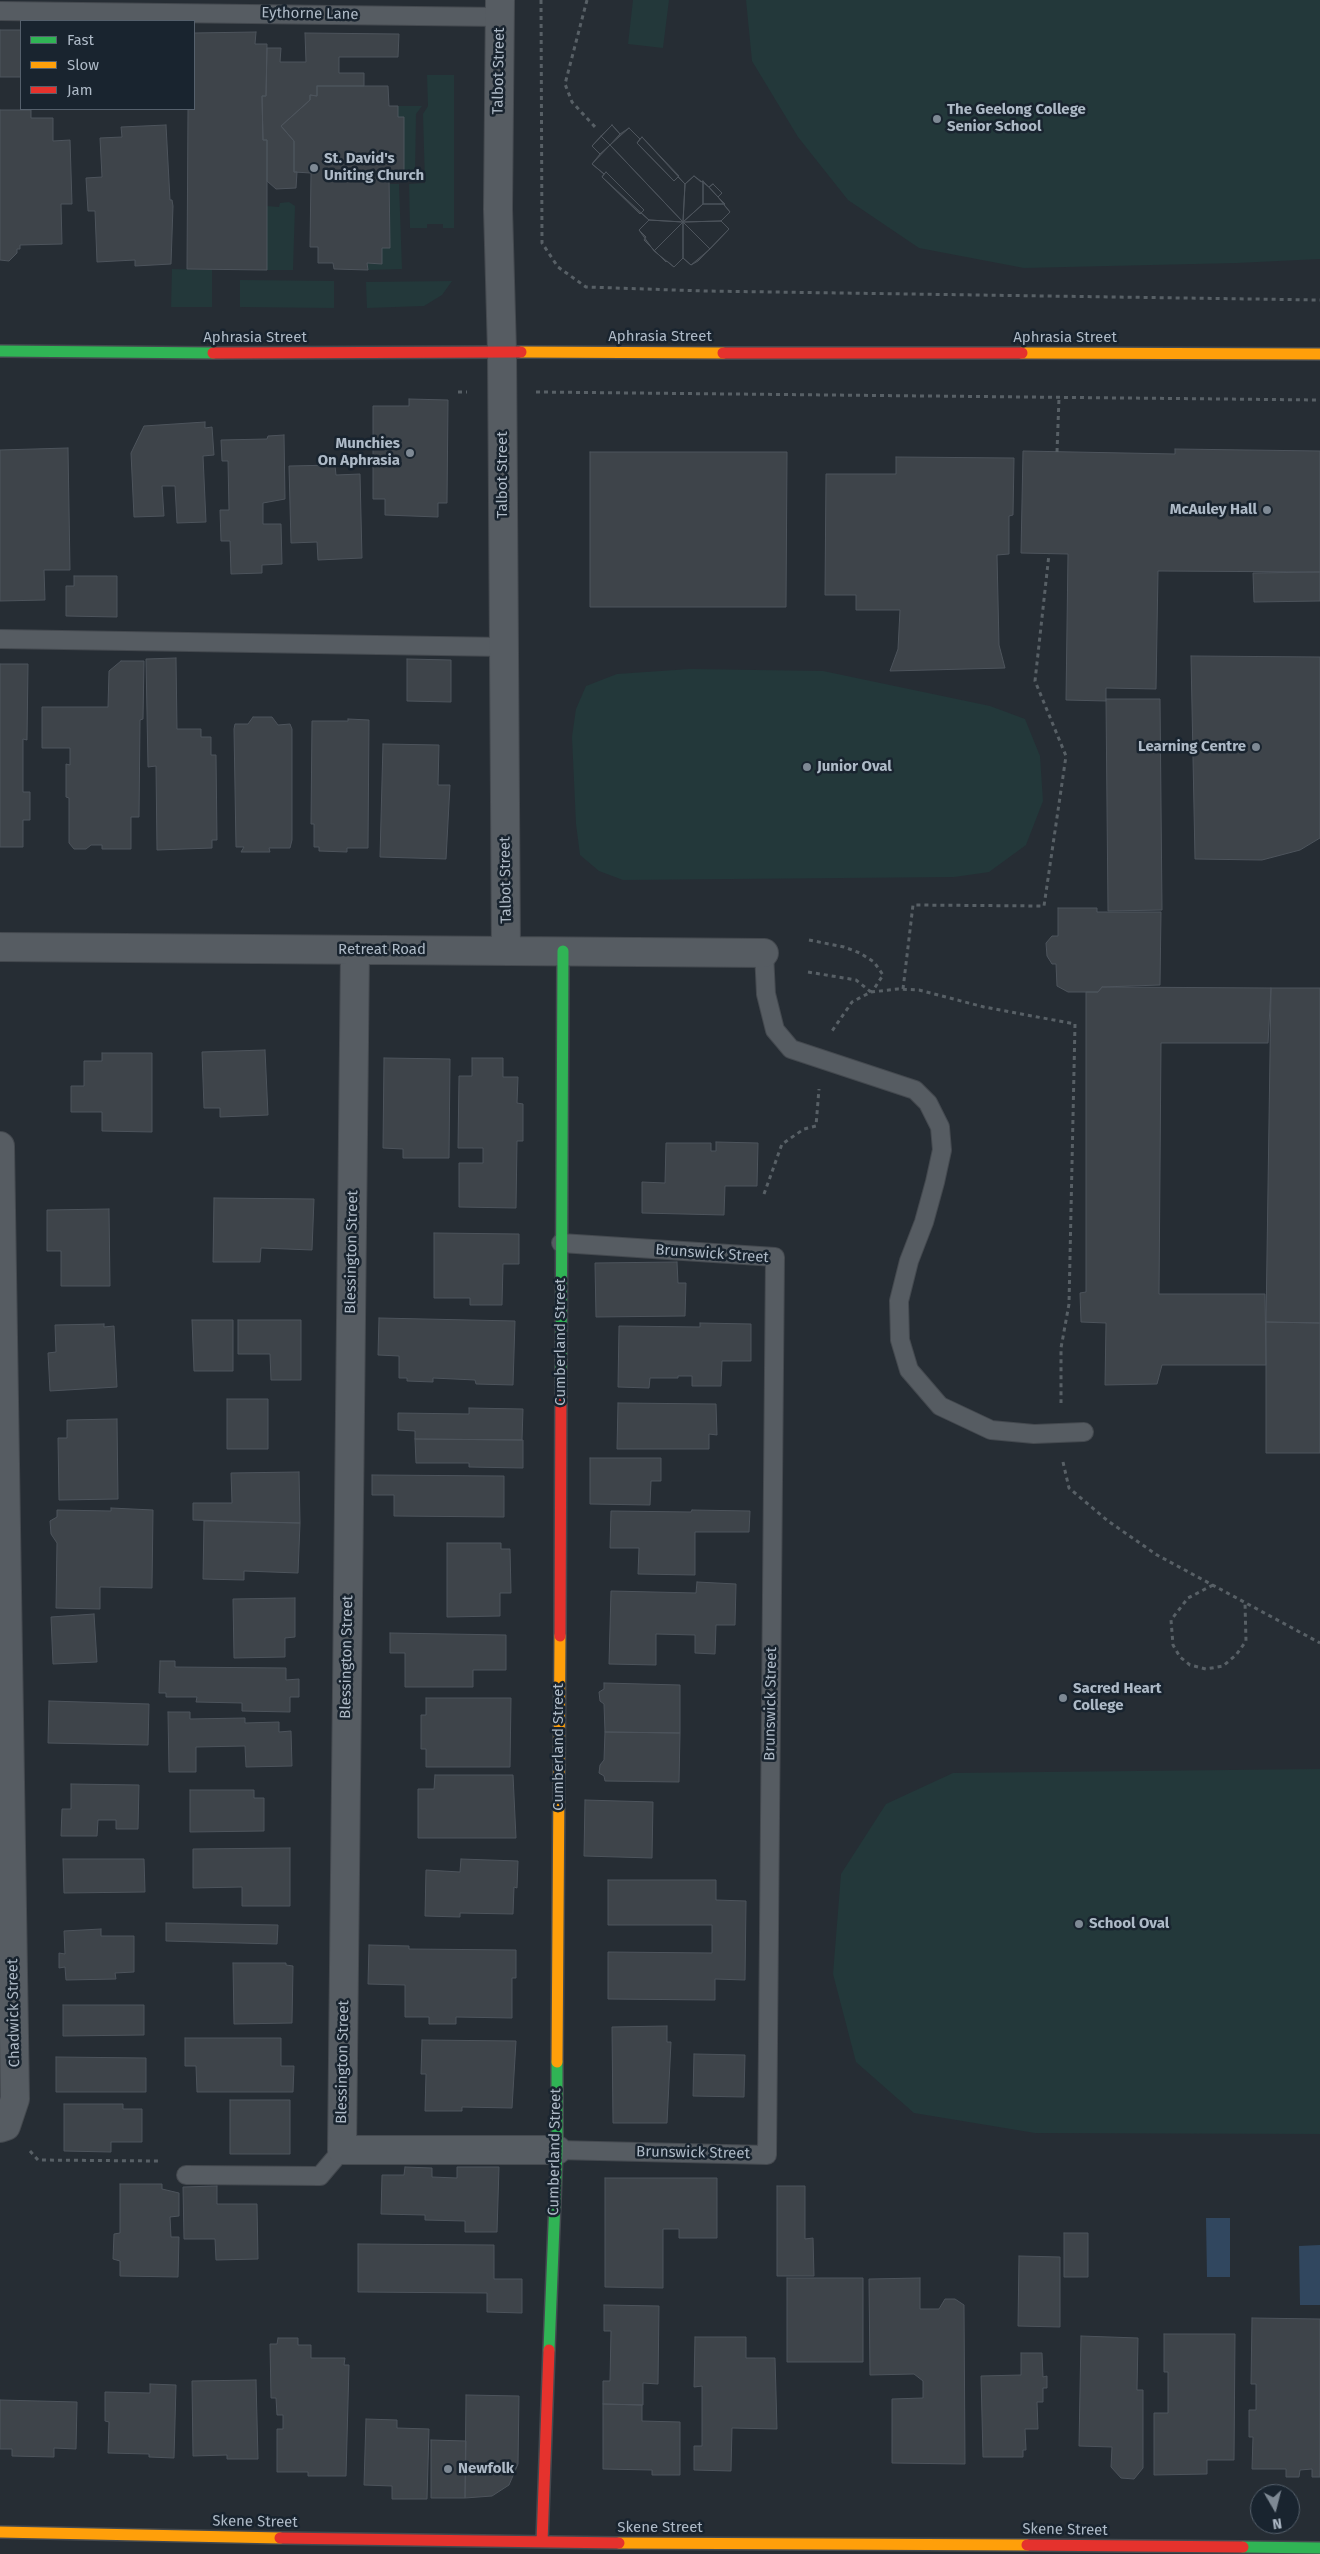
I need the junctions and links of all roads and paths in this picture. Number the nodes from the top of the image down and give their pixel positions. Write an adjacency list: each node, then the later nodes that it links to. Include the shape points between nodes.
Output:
1 (541, 0): 6 (path, via 542,244 558,267 586,287 724,292)
2 (587, 0): 5 (path, via 565,84 572,102)
3 (500, 8): 4 (lane, Eythorne Lane); 8 (street, Talbot Street, via 498,209)
4 (0, 11)
5 (596, 128)
6 (1320, 300)
7 (0, 351): 8 (street, Aphrasia Street)
8 (502, 352): 9 (street, Aphrasia Street); 10 (street, Talbot Street)
9 (1320, 354)
10 (502, 391): 11 (path); 12 (path); 17 (street, Talbot Street)
11 (458, 392)
12 (1059, 398): 13 (path); 14 (path)
13 (1320, 400)
14 (1057, 452)
15 (1049, 554): 25 (path, via 1035,681 1066,756 1044,906 913,905)
16 (0, 639): 17 (lane)
17 (503, 646): 21 (street, Talbot Street)
18 (809, 940): 26 (path, via 852,950 874,962 883,975)
19 (0, 947): 20 (street, Retreat Road)
20 (355, 950): 21 (street, Retreat Road); 39 (street, Blessington Street)
21 (506, 951): 22 (street, Retreat Road)
22 (563, 951): 23 (street, Retreat Road); 31 (street, Cumberland Street)
23 (764, 953): 33 (lane, via 766,994 775,1030 791,1049 915,1090 928,1103 940,1127 942,1150 935,1182 924,1222 908,1261 899,1301 900,1340 909,1370 940,1406 991,1430 1034,1434)
24 (808, 972): 26 (path, via 856,980)
25 (903, 989): 26 (path); 32 (path, via 1075,1024 1069,1304 1061,1348)
26 (871, 992): 27 (path, via 852,1002)
27 (828, 1035)
28 (820, 1080): 30 (path, via 816,1126 804,1129 782,1144)
29 (0, 1146): 38 (street, Chadwick Street, via 16,2099)
30 (764, 1194)
31 (561, 1244): 40 (street, Cumberland Street); 40 (lane, Brunswick Street, via 775,1257 767,2155)
32 (1061, 1413)
33 (1084, 1432)
34 (1062, 1456): 35 (path, via 1069,1488 1157,1555)
35 (1213, 1585): 36 (path); 36 (path, via 1188,1598 1171,1620 1173,1645 1190,1665 1214,1668 1223,1666 1236,1655 1246,1641)
36 (1245, 1603): 37 (path)
37 (1320, 1643)
38 (3, 2127): 41 (path, via 38,2160 174,2162)
39 (342, 2150): 40 (street); 41 (lane, via 320,2176)
40 (557, 2150): 43 (street, Cumberland Street)
41 (186, 2175)
42 (0, 2532): 43 (street, Skene Street)
43 (527, 2546): 44 (street, Skene Street, via 878,2543)
44 (1320, 2548)

